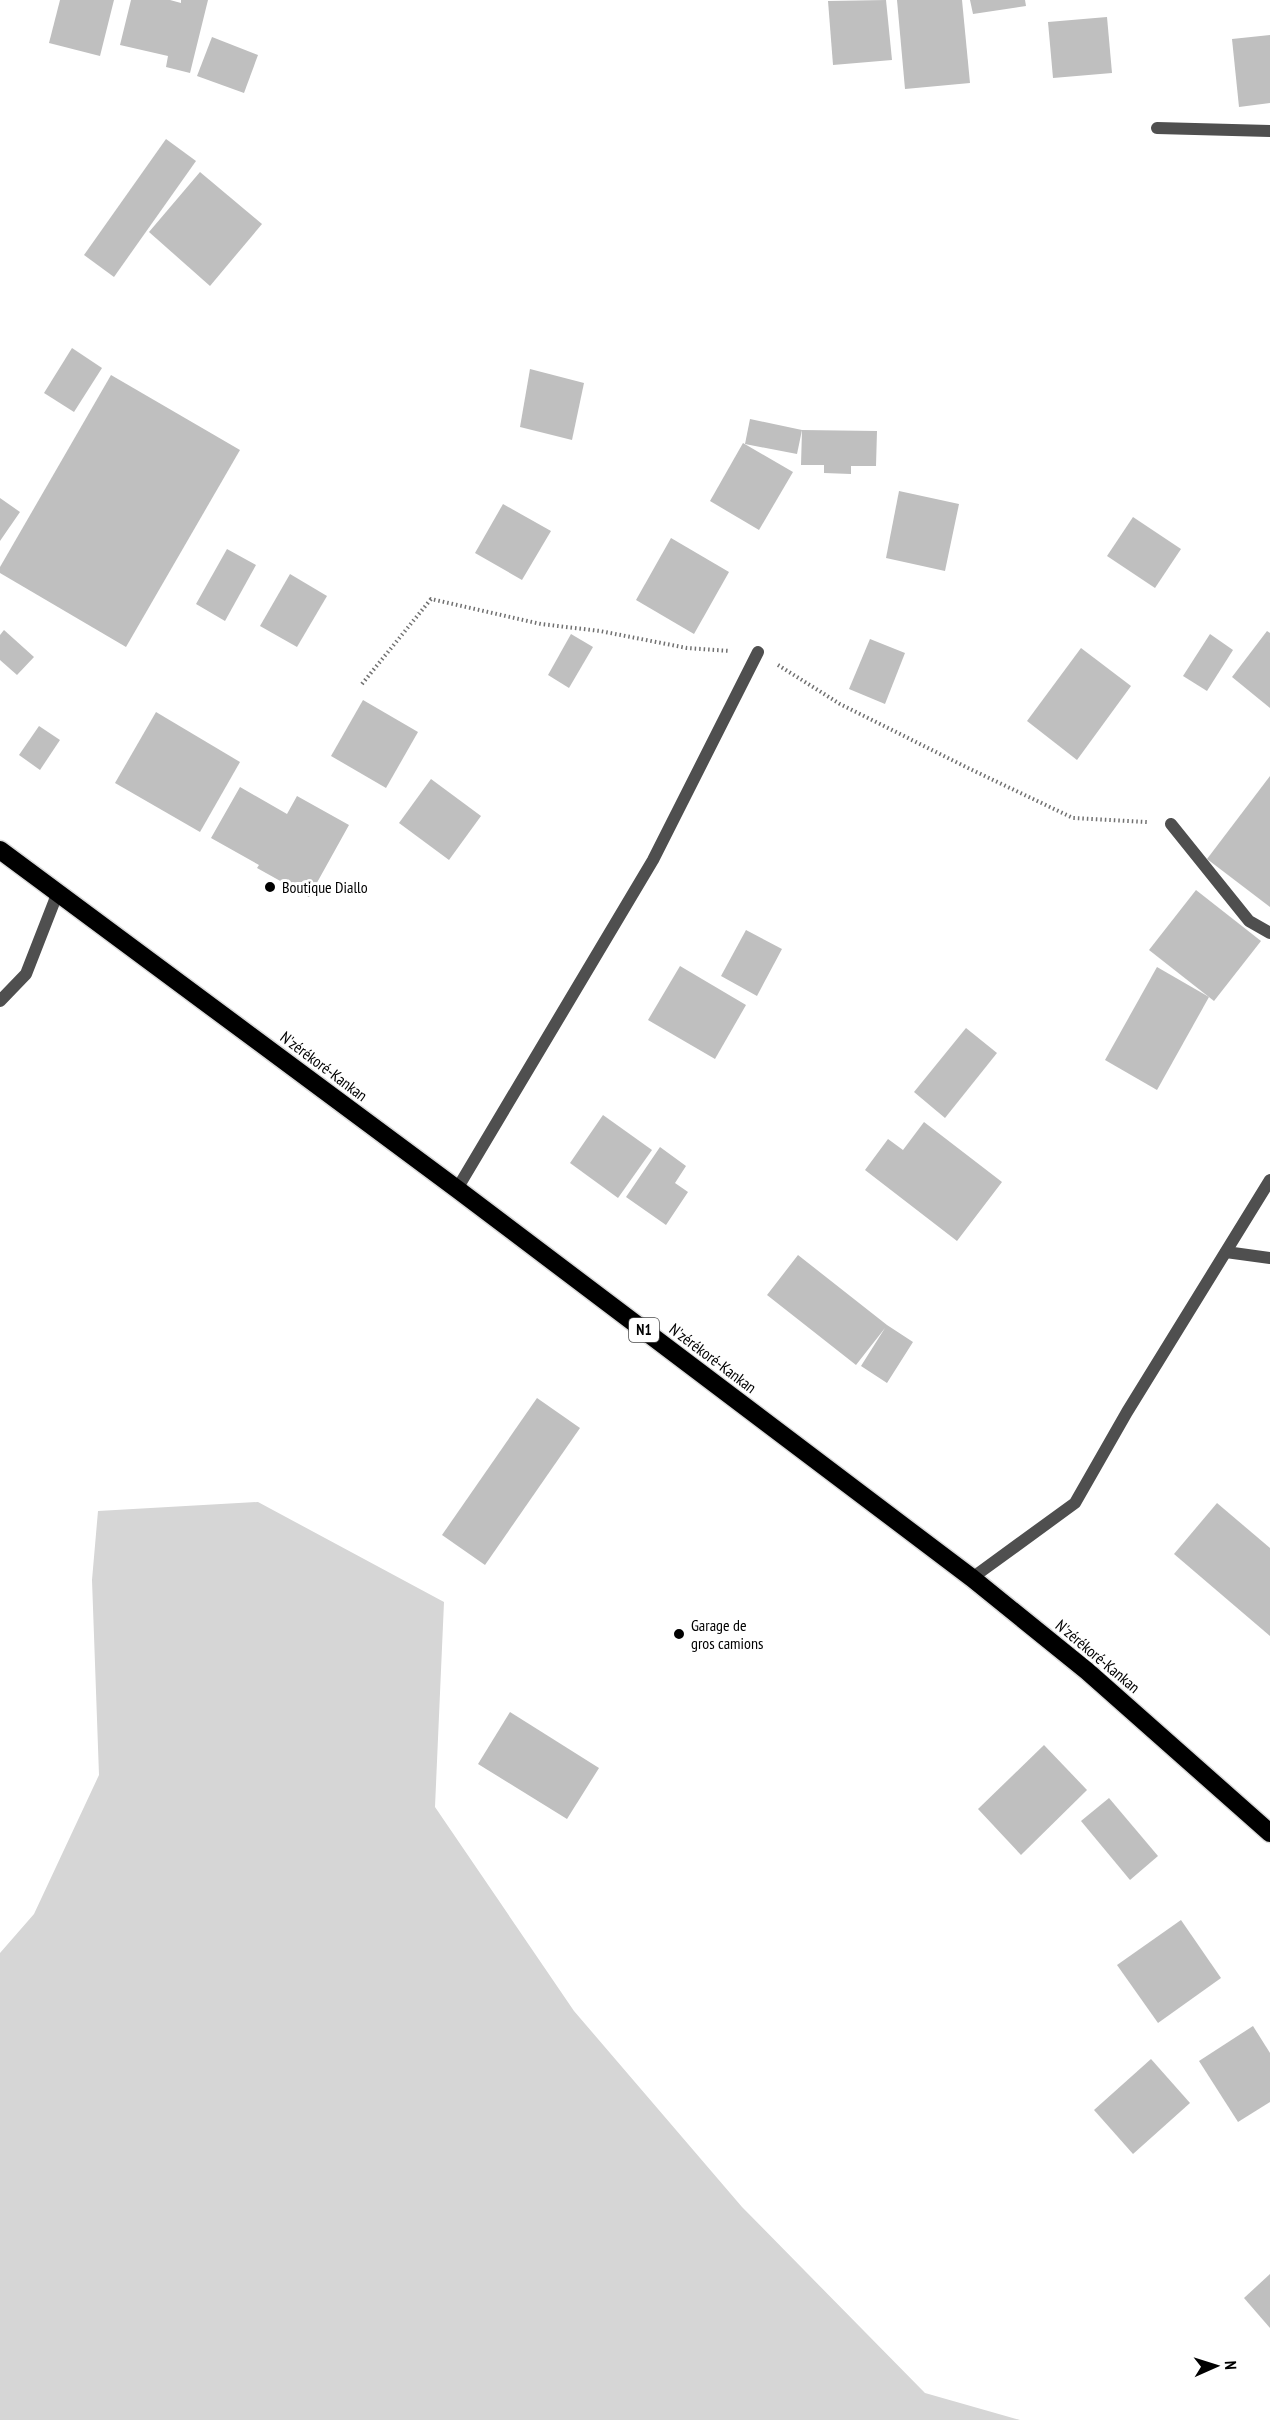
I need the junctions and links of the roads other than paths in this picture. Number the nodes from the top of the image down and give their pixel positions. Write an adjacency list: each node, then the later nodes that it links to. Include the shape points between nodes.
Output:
1 (1157, 128): 2 (street)
2 (1270, 131)
3 (758, 652): 10 (street, via 653,860)
4 (1171, 824): 7 (street, via 1249,921)
5 (0, 850): 6 (highway, N'zérékoré-Kankan / N1)
6 (58, 892): 8 (street, via 26,974); 10 (highway, N'zérékoré-Kankan / N1)
7 (1270, 933)
8 (0, 1001)
9 (1270, 1180): 11 (street)
10 (457, 1189): 13 (highway, N'zérékoré-Kankan / N1)
11 (1226, 1252): 12 (street); 13 (street, via 1075,1503)
12 (1270, 1258)
13 (972, 1578): 14 (highway, N'zérékoré-Kankan / N1, via 1087,1671)
14 (1270, 1833)

